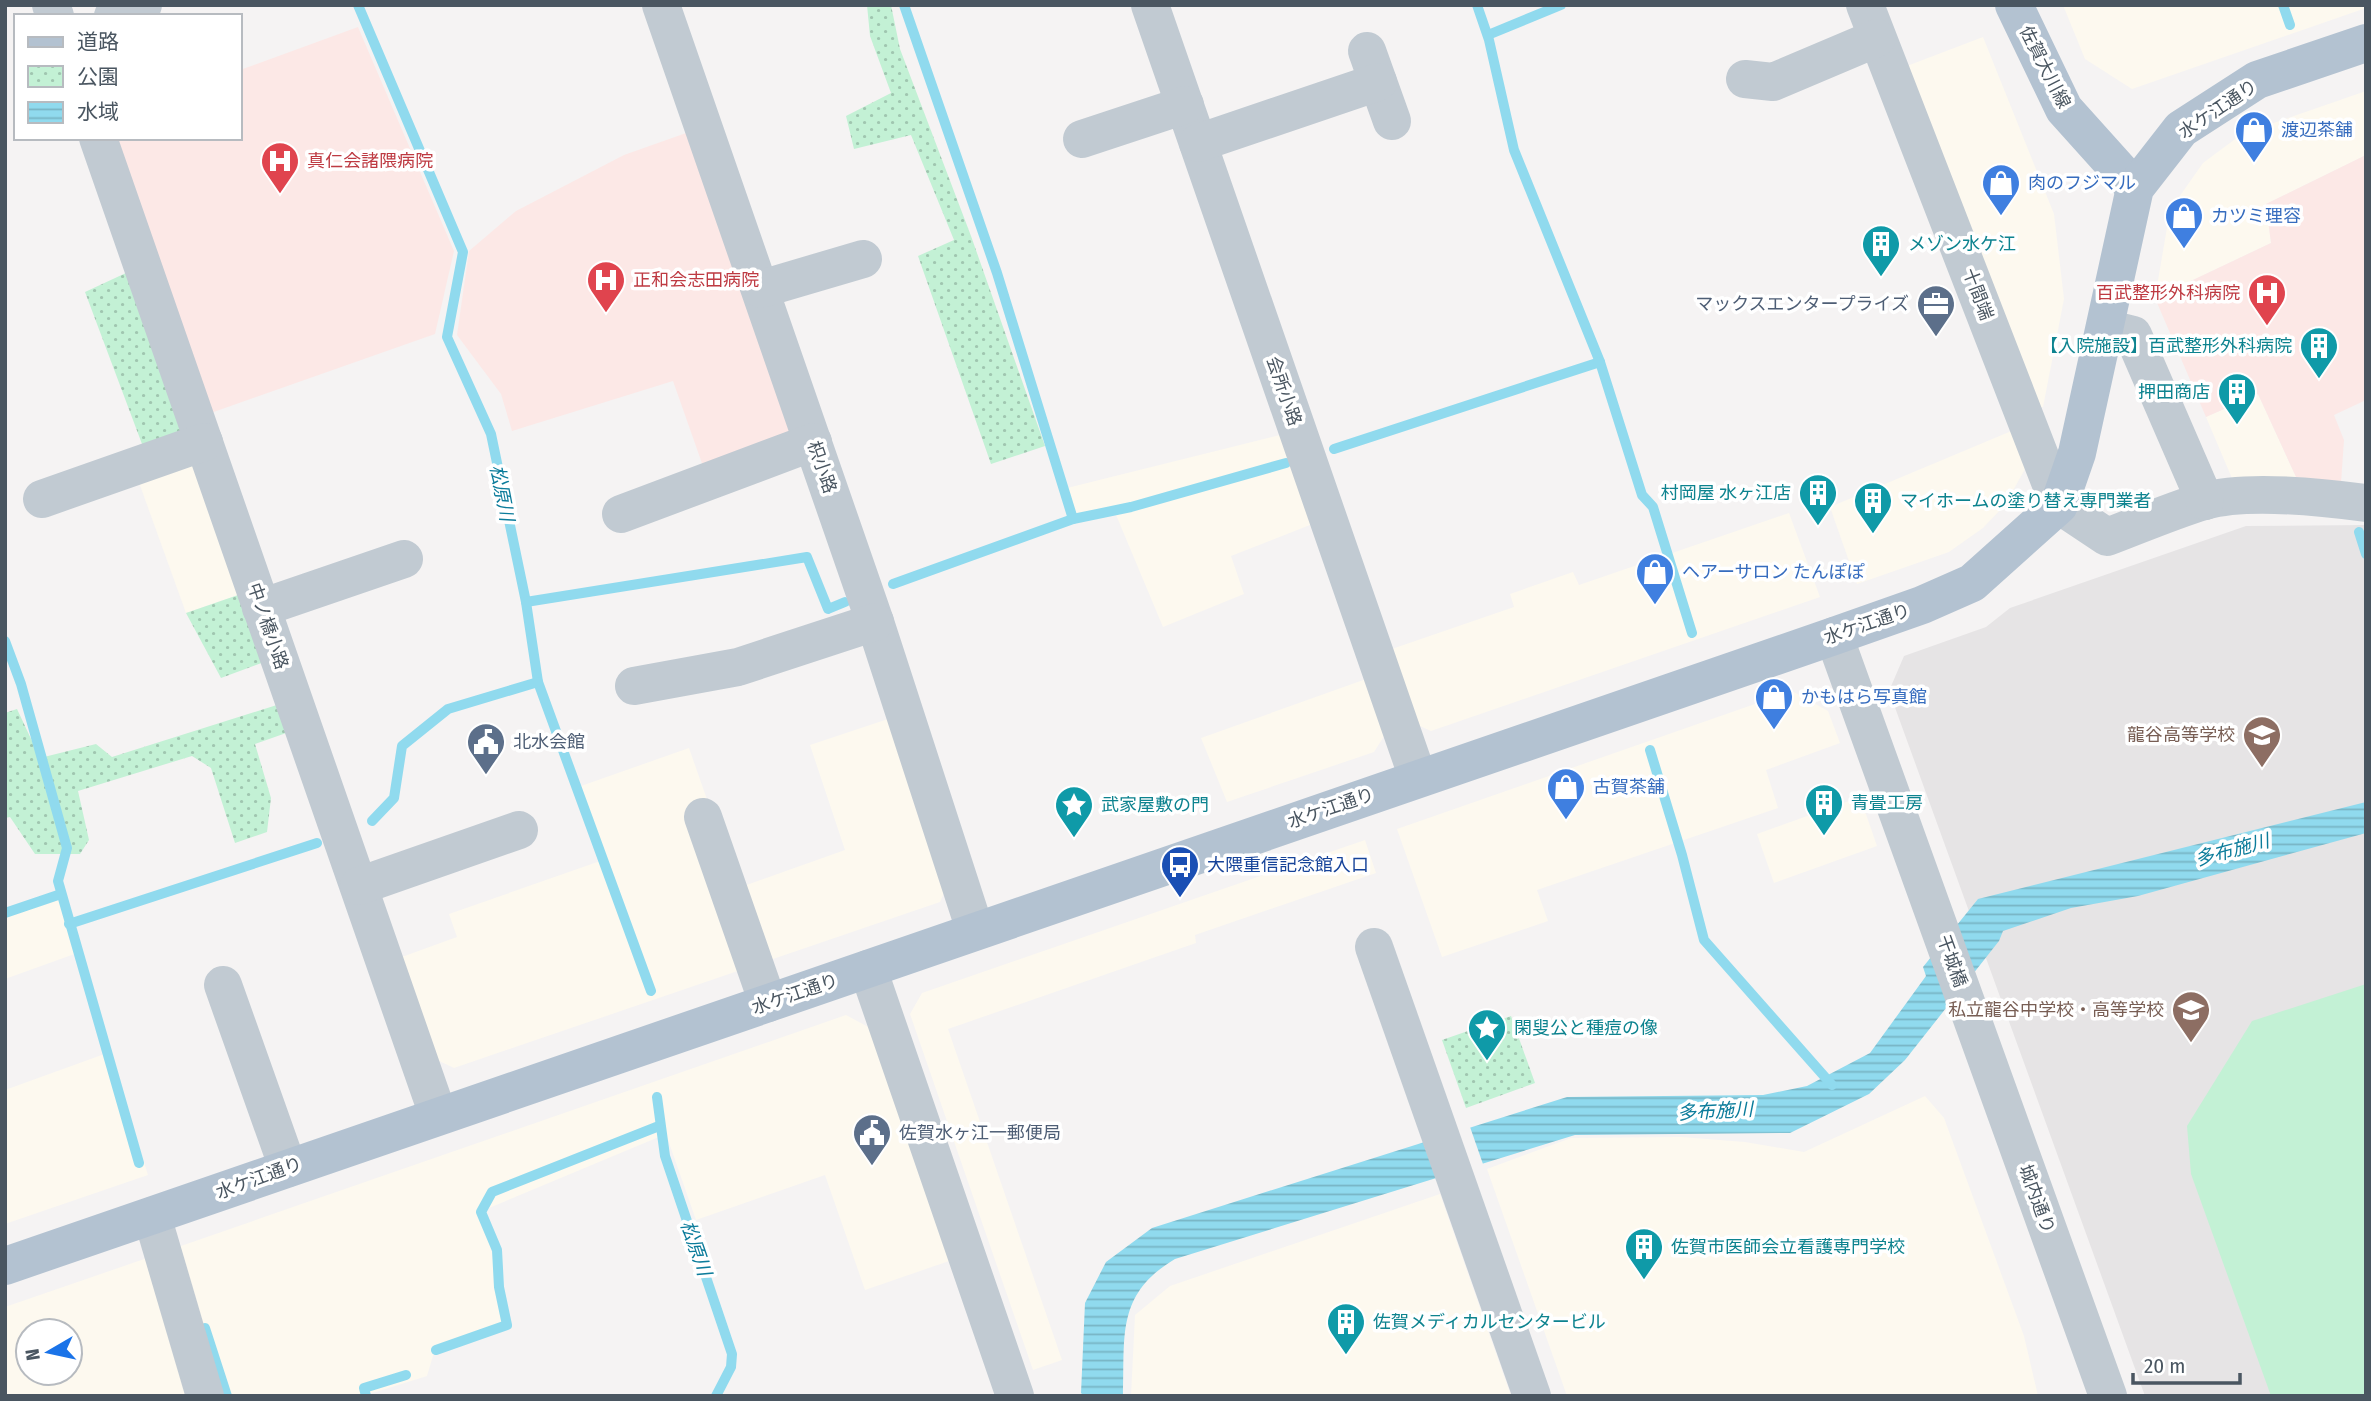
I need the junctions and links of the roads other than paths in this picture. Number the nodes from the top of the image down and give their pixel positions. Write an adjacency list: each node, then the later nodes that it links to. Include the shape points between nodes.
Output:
1 (143, 5): 4 (street)
2 (661, 5): 16 (street, 枳小路)
3 (2014, 5): 14 (main road, 佐賀大川線, via 2064,109)
4 (118, 14)
5 (1871, 21): 8 (street, via 1773,82); 23 (street, 十間端)
6 (1156, 22): 9 (street, 会所小路)
7 (2366, 43): 14 (main road, 水ケ江通り, via 2257,80 2181,130)
8 (1745, 79)
9 (1185, 105): 11 (street); 13 (street, 会所小路)
10 (1392, 121): 13 (street, via 1372,66)
11 (1082, 139)
12 (99, 140): 18 (street, 中ノ橋小路)
13 (1198, 143): 30 (street, 会所小路)
14 (2135, 188): 17 (main road, 水ケ江通り)
15 (863, 259): 16 (street)
16 (761, 289): 19 (street, 枳小路)
17 (2105, 328): 21 (street, via 2133,335); 23 (main road, 水ケ江通り, via 2077,453)
18 (204, 442): 20 (street); 26 (street, 中ノ橋小路)
19 (813, 442): 24 (street); 27 (street, 枳小路)
20 (42, 499)
21 (2205, 501): 22 (street, via 2320,497); 23 (street, via 2107,537)
22 (2366, 503)
23 (2059, 505): 28 (main road, 水ケ江通り, via 1972,583)
24 (621, 514)
25 (404, 559): 26 (street)
26 (261, 608): 33 (street, 中ノ橋小路)
27 (875, 622): 29 (street, via 738,667); 34 (street, 枳小路)
28 (1834, 636): 30 (main road, 水ケ江通り); 38 (street, 干城橋)
29 (634, 685)
30 (1418, 778): 34 (main road, 水ケ江通り)
31 (703, 817): 39 (street)
32 (519, 830): 33 (street)
33 (359, 887): 40 (street, 中ノ橋小路)
34 (975, 930): 36 (main road, 水ケ江通り)
35 (1374, 947): 46 (street)
36 (868, 969): 39 (main road, 水ケ江通り); 45 (street)
37 (223, 985): 41 (street)
38 (1966, 1002): 47 (street, 城内通り)
39 (768, 1003): 40 (main road, 水ケ江通り)
40 (438, 1115): 41 (main road, 水ケ江通り)
41 (288, 1168): 42 (main road, 水ケ江通り)
42 (152, 1216): 43 (main road, 水ケ江通り); 44 (street)
43 (5, 1266)
44 (205, 1396)
45 (1015, 1396)
46 (1532, 1396)
47 (2108, 1396)

